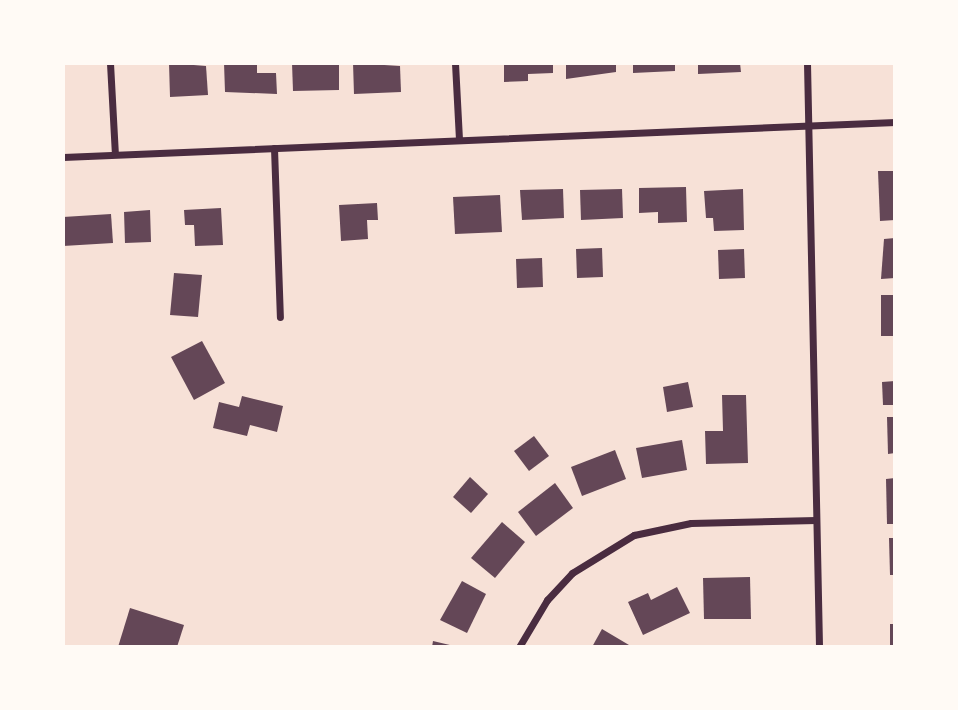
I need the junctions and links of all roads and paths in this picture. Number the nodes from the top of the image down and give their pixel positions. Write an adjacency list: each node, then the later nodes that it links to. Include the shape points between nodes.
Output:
1 (110, 63): 8 (street)
2 (455, 63): 6 (street)
3 (807, 63): 5 (street)
4 (895, 121): 5 (street)
5 (808, 124): 6 (street); 11 (street)
6 (459, 140): 7 (street)
7 (274, 148): 8 (street); 10 (street)
8 (114, 154): 9 (street)
9 (63, 157)
10 (280, 317)
11 (816, 520): 12 (street, via 691,523 634,535 572,573 547,600); 13 (street)
12 (519, 647)
13 (819, 647)

